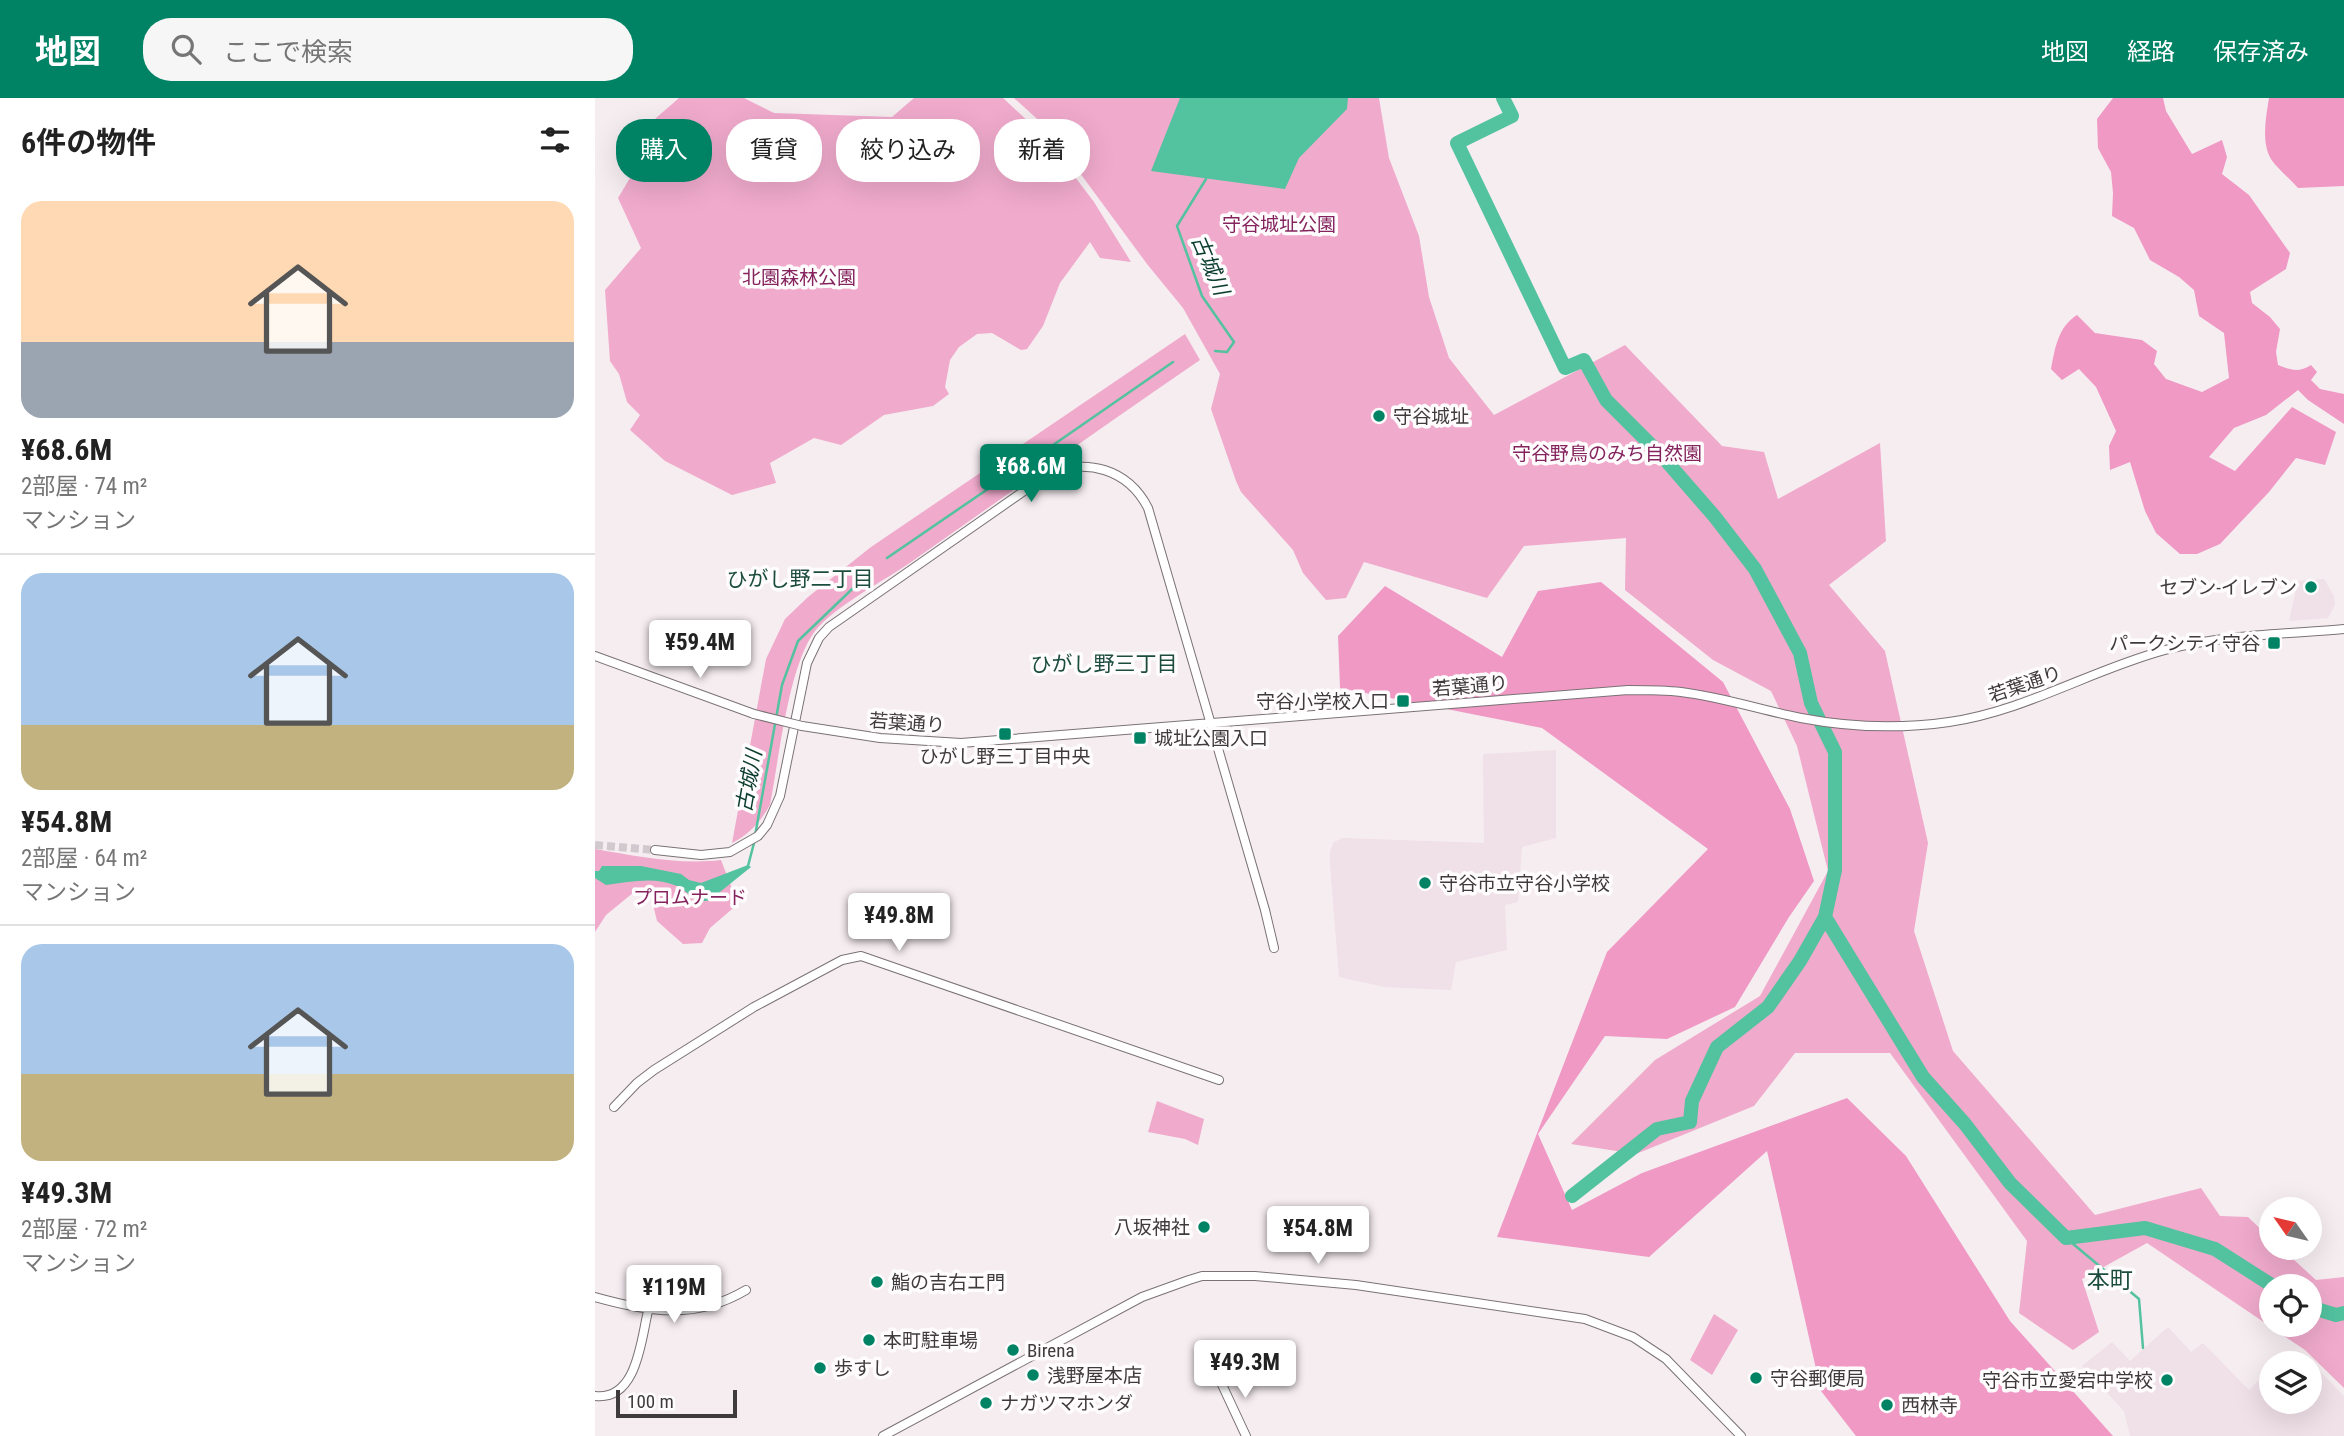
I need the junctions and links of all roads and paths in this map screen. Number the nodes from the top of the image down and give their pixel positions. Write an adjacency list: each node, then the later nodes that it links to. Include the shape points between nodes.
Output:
1 (2344, 629): 3 (street, 若葉通り, via 2168,649 2015,707 1914,725 1802,718 1680,692 1628,690)
2 (595, 656): 3 (street, 若葉通り, bridge, via 754,714 893,740 961,743)
3 (1211, 723): 4 (street, via 1142,497 1129,482 1106,470 1059,469 841,617 820,638 803,680 776,810 758,836 715,855); 5 (street)
4 (655, 850)
5 (1274, 948)
6 (1219, 1080): 7 (street, via 861,956 773,996 666,1062)
7 (614, 1107)
8 (746, 1290): 10 (street, via 703,1307)
9 (595, 1297): 10 (street)
10 (648, 1311): 12 (street, via 626,1383 613,1394)
11 (1218, 1376): 14 (street)
12 (595, 1396)
13 (883, 1436): 15 (street, via 1143,1297 1202,1276 1236,1276 1356,1285 1585,1319 1633,1337 1666,1359)
14 (1246, 1436)
15 (1741, 1436)

